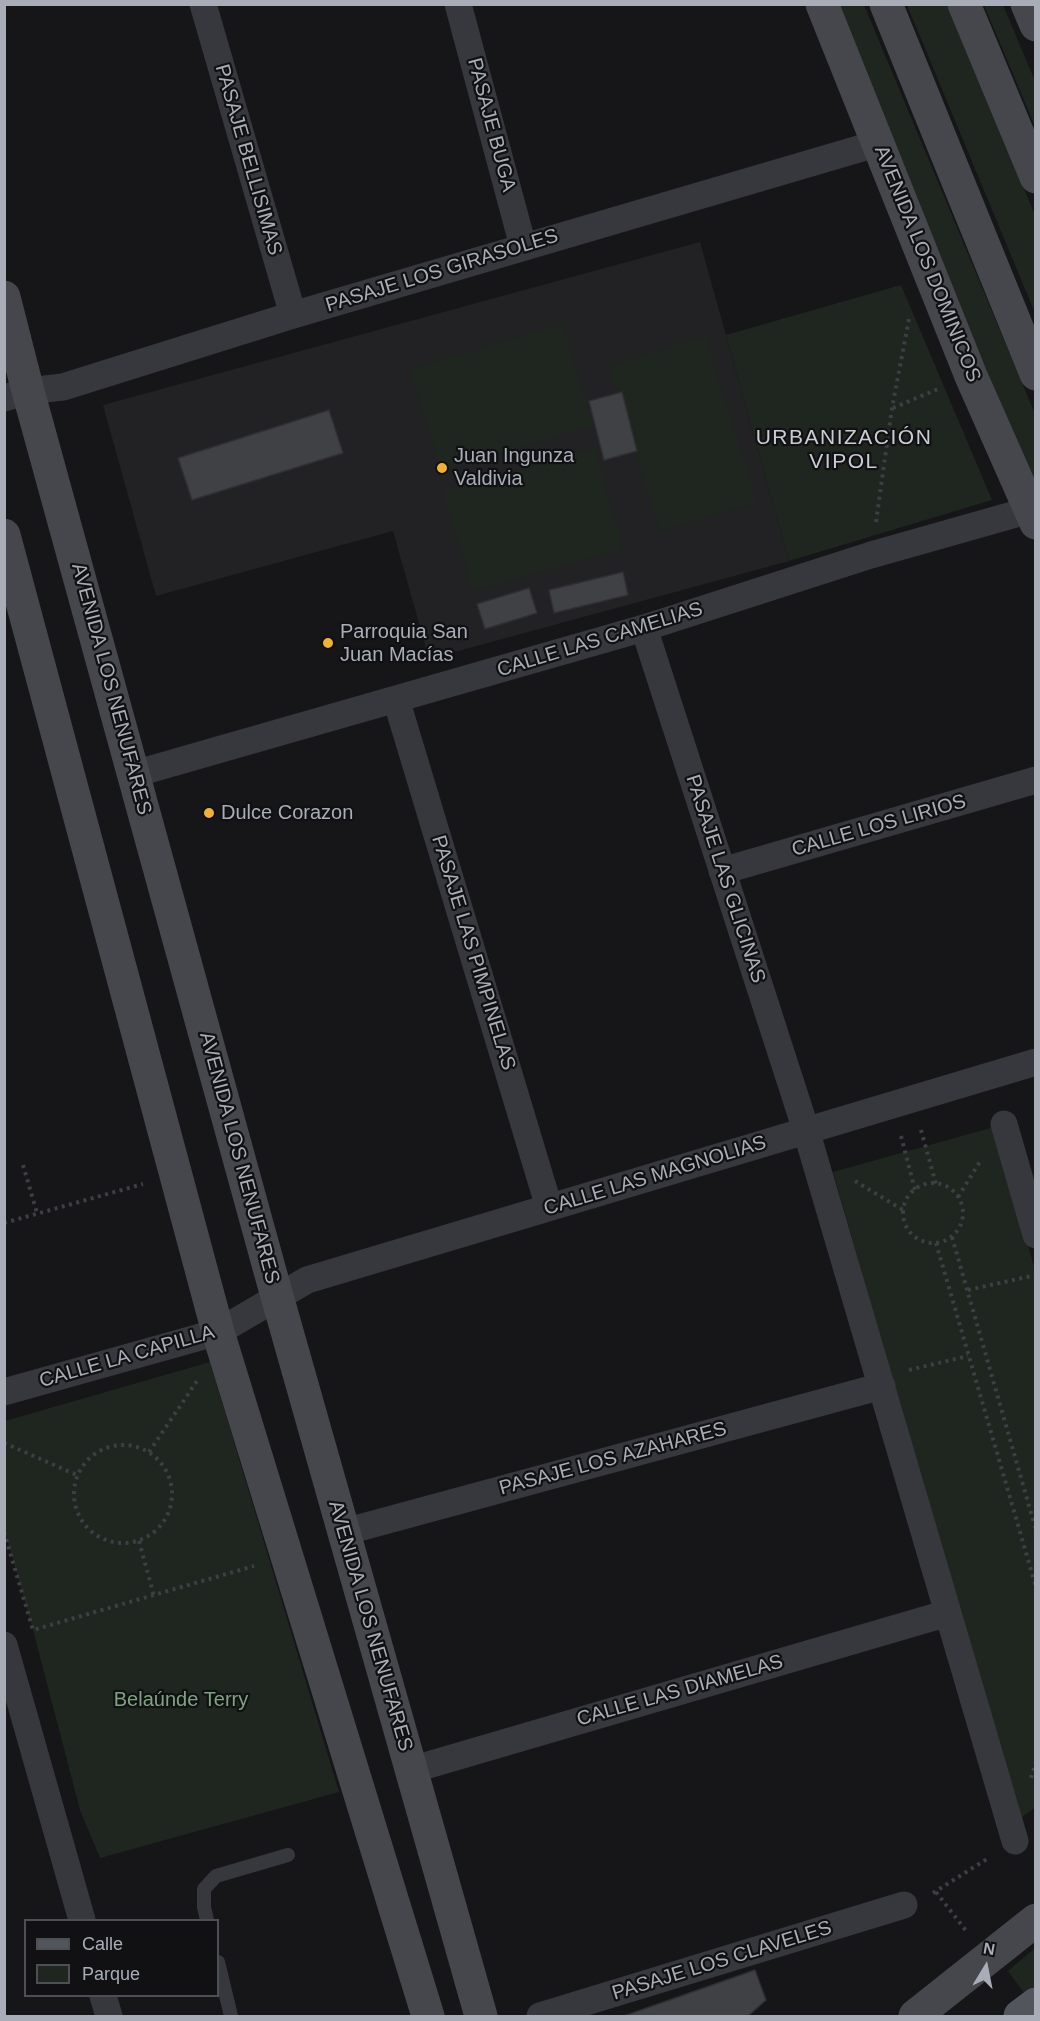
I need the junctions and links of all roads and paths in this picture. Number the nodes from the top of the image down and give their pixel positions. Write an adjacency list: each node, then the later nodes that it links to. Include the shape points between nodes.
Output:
1 (203, 4): 13 (street, PASAJE BELLISIMAS)
2 (458, 4): 10 (street, PASAJE BUGA)
3 (822, 4): 8 (street, AVENIDA LOS DOMINICOS)
4 (886, 4): 14 (street)
5 (964, 4): 9 (street)
6 (1027, 4): 7 (street)
7 (1035, 25)
8 (879, 143): 10 (street, PASAJE LOS GIRASOLES); 15 (street, AVENIDA LOS DOMINICOS)
9 (1035, 177)
10 (524, 246): 13 (street, PASAJE LOS GIRASOLES)
11 (4, 297): 16 (street, AVENIDA LOS NENUFARES)
12 (911, 309): 17 (path)
13 (293, 315): 16 (street, PASAJE LOS GIRASOLES, via 63,387)
14 (1035, 374)
15 (971, 376): 17 (path); 18 (street, AVENIDA LOS DOMINICOS)
16 (16, 395): 23 (street, AVENIDA LOS NENUFARES)
17 (892, 408): 20 (path)
18 (1033, 516): 20 (street, CALLE LAS CAMELIAS)
19 (7, 555): 45 (street)
20 (871, 555): 21 (street, CALLE LAS CAMELIAS)
21 (644, 628): 22 (street, CALLE LAS CAMELIAS); 25 (street, PASAJE LAS GLICINAS)
22 (396, 699): 23 (street, CALLE LAS CAMELIAS); 35 (street, PASAJE LAS PIMPINELAS)
23 (134, 774): 44 (street, AVENIDA LOS NENUFARES)
24 (1035, 780): 25 (street, CALLE LOS LIRIOS)
25 (722, 871): 29 (street, PASAJE LAS GLICINAS)
26 (1035, 1062): 27 (street, CALLE LAS MAGNOLIAS)
27 (903, 1101): 29 (street, CALLE LAS MAGNOLIAS); 33 (path); 34 (path)
28 (1004, 1124): 39 (street)
29 (806, 1130): 30 (street, PASAJE LAS GLICINAS); 35 (street, CALLE LAS MAGNOLIAS)
30 (814, 1156): 36 (path); 48 (street, PASAJE LAS GLICINAS)
31 (23, 1164): 37 (path)
32 (145, 1183): 37 (path)
33 (936, 1184): 34 (path); 40 (path, via 952,1191 962,1205 962,1222)
34 (915, 1190): 36 (path)
35 (549, 1207): 44 (street, CALLE LAS MAGNOLIAS, via 307,1280)
36 (903, 1210): 41 (path, via 912,1234)
37 (37, 1213): 38 (path)
38 (4, 1222)
39 (1035, 1234)
40 (952, 1237): 41 (path); 43 (path)
41 (936, 1243): 46 (path)
42 (1035, 1275): 43 (path)
43 (968, 1290): 53 (path)
44 (278, 1298): 45 (street, CALLE LA CAPILLA); 55 (street, AVENIDA LOS NENUFARES)
45 (218, 1332): 49 (street, CALLE LA CAPILLA); 76 (street)
46 (968, 1356): 48 (path); 58 (path)
47 (198, 1380): 51 (path)
48 (880, 1381): 55 (street, PASAJE LOS AZAHARES); 60 (street, PASAJE LAS GLICINAS)
49 (4, 1392)
50 (4, 1443): 52 (path)
51 (148, 1452): 52 (path, via 135,1446 108,1447 90,1458); 56 (path, via 167,1472 172,1499 162,1525)
52 (77, 1475): 56 (path, via 74,1503 86,1528 111,1542)
53 (1035, 1530)
54 (4, 1532): 59 (path, via 33,1630)
55 (344, 1532): 62 (street, AVENIDA LOS NENUFARES)
56 (139, 1541): 59 (path)
57 (260, 1565): 59 (path)
58 (1035, 1587)
59 (154, 1596)
60 (948, 1613): 62 (street, CALLE LAS DIAMELAS); 63 (street, PASAJE LAS GLICINAS)
61 (4, 1645): 67 (street)
62 (411, 1770): 77 (street, AVENIDA LOS NENUFARES)
63 (1015, 1841): 65 (path)
64 (288, 1856): 68 (lane, via 216,1876 204,1889)
65 (936, 1892): 66 (path); 70 (path)
66 (904, 1905): 78 (street, PASAJE LOS CLAVELES)
67 (82, 1919)
68 (207, 1919)
69 (1035, 1920): 70 (street)
70 (987, 1958): 79 (street)
71 (219, 1966): 75 (lane)
72 (104, 1997): 74 (street)
73 (1035, 2004): 80 (main road)
74 (109, 2016)
75 (231, 2016)
76 (428, 2016)
77 (482, 2016)
78 (540, 2016)
79 (915, 2016)
80 (1020, 2016)

